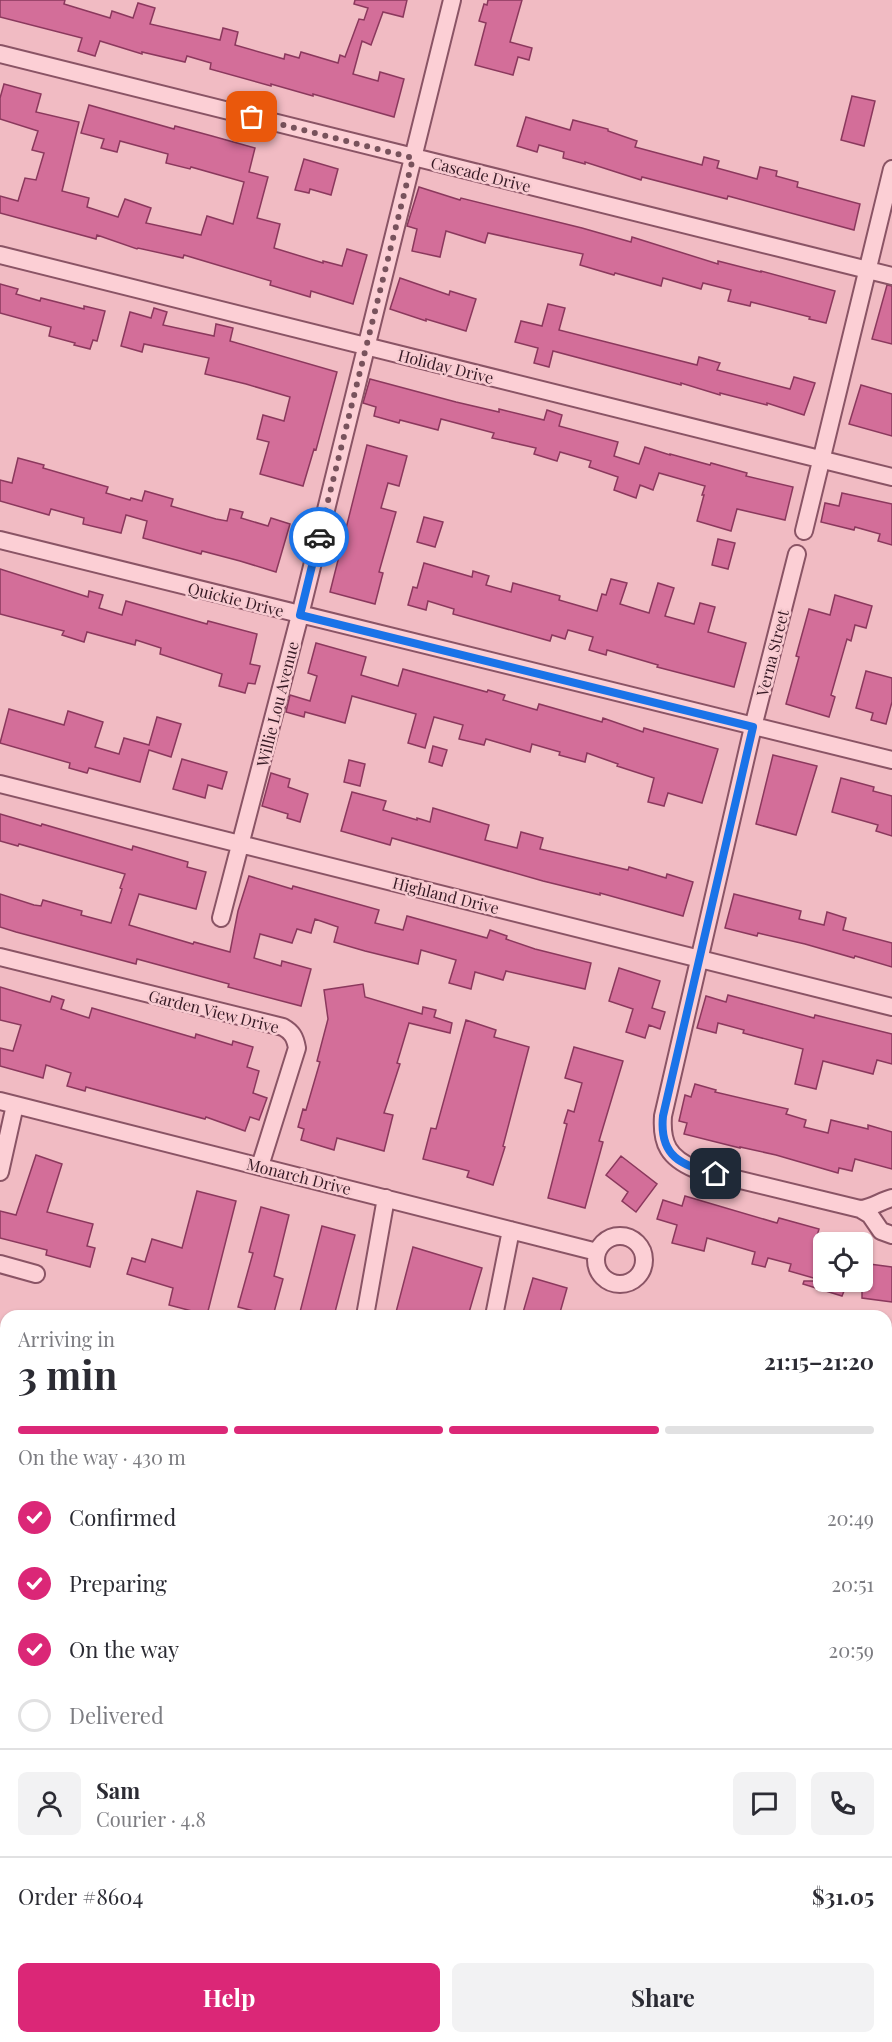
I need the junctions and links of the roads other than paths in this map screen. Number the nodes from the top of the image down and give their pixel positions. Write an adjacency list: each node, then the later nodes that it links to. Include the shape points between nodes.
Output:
1 (452, 0): 3 (street, Willie Lou Avenue)
2 (0, 54): 3 (street, Cascade Drive)
3 (413, 158): 6 (street, Cascade Drive); 8 (street, Willie Lou Avenue)
4 (892, 169): 6 (street)
5 (0, 255): 8 (street, Holiday Drive)
6 (867, 270): 7 (street, Cascade Drive); 9 (street)
7 (892, 276)
8 (366, 346): 9 (street, Holiday Drive); 14 (street, Willie Lou Avenue)
9 (821, 459): 10 (street, Holiday Drive); 11 (street)
10 (892, 477)
11 (804, 531)
12 (0, 540): 14 (street, Quickie Drive)
13 (797, 554): 15 (street, Verna Street)
14 (300, 615): 15 (street, Quickie Drive); 18 (street, Willie Lou Avenue)
15 (753, 727): 16 (street, Quickie Drive); 21 (street, Verna Street)
16 (892, 760)
17 (0, 784): 18 (street, Highland Drive)
18 (240, 844): 19 (street, Willie Lou Avenue); 21 (street, Highland Drive)
19 (221, 918)
20 (0, 957): 24 (street, Garden View Drive, via 290,1031 297,1048)
21 (700, 958): 22 (street, Highland Drive); 28 (street, Verna Street, via 663,1116 662,1130 668,1149 683,1164 695,1169)
22 (892, 1006)
23 (8, 1103): 24 (street, Monarch Drive); 25 (street)
24 (260, 1166): 26 (street, Monarch Drive)
25 (0, 1172)
26 (386, 1198): 29 (street, Monarch Drive); 34 (street)
27 (892, 1198): 28 (street)
28 (860, 1209): 30 (street, via 870,1215 881,1231)
29 (511, 1230): 31 (street, Monarch Drive); 35 (street)
30 (892, 1235)
31 (597, 1252)
32 (0, 1264): 33 (street)
33 (36, 1274)
34 (366, 1310)
35 (495, 1310)

